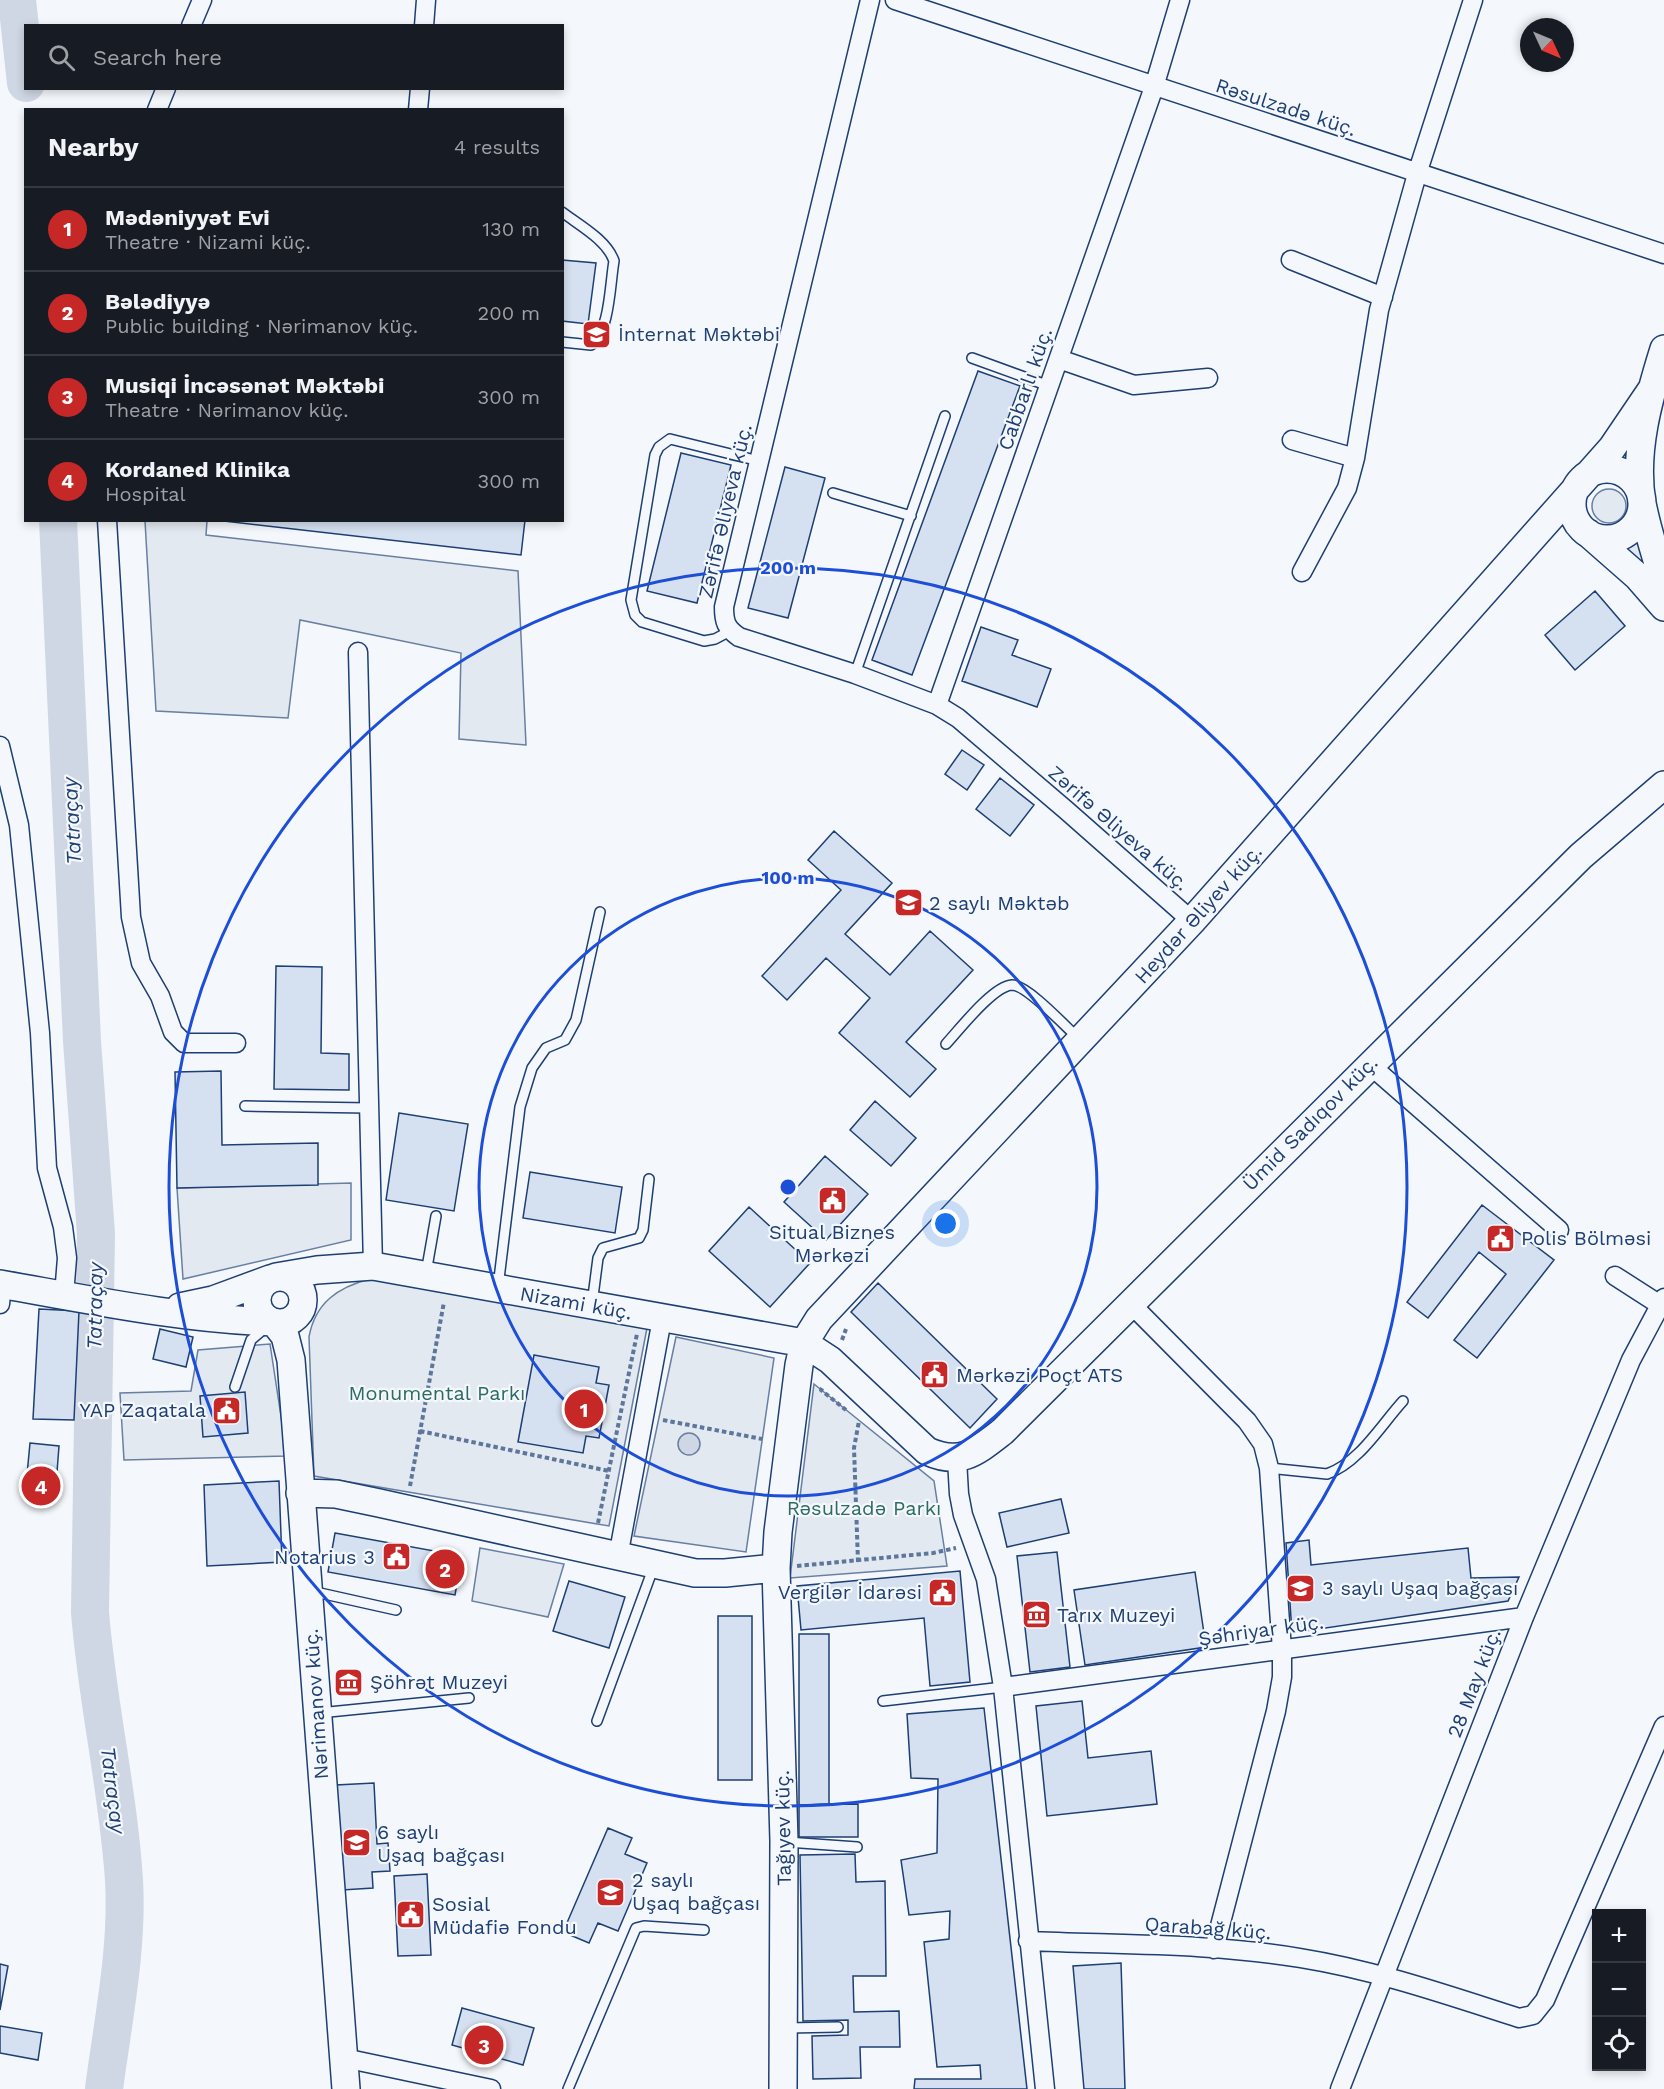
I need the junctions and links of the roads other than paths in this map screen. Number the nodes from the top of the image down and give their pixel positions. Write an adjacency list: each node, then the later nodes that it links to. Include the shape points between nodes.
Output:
1 (202, 0): 7 (street)
2 (426, 0): 8 (street)
3 (870, 0): 29 (street, Zərifə Əliyeva küç.)
4 (895, 0): 9 (street, Rəsulzadə küç.)
5 (1180, 0): 9 (street, Cabbarlı küç.)
6 (1473, 0): 14 (street)
7 (192, 24)
8 (424, 24)
9 (1154, 87): 14 (street, Rəsulzadə küç.); 22 (street, Cabbarlı küç.)
10 (165, 90): 12 (street)
11 (420, 90): 13 (street)
12 (158, 108)
13 (418, 108)
14 (1417, 174): 16 (street, Rəsulzadə küç.); 18 (street)
15 (564, 214): 19 (lane, via 603,244 614,261 598,340 591,345)
16 (1664, 254)
17 (1291, 260): 18 (street)
18 (1383, 297): 28 (street)
19 (564, 342)
20 (1664, 350): 25 (main road)
21 (972, 358): 24 (lane)
22 (1059, 359): 23 (street, via 1134,385); 24 (street, Cabbarlı küç.)
23 (1208, 378)
24 (1049, 386): 42 (street, Cabbarlı küç.)
25 (1652, 388): 30 (main road, Heydər Əliyev küç., via 1631,424); 32 (main road, via 1640,454)
26 (945, 416): 33 (lane)
27 (1292, 440): 28 (street)
28 (1355, 458): 36 (street, via 1347,488)
29 (759, 461): 39 (street, Zərifə Əliyeva küç., via 724,607 724,621); 39 (lane, via 670,439 655,455 631,600 635,615 642,622 704,641)
30 (1585, 478): 32 (main road, via 1599,471 1619,472 1635,483); 35 (main road, via 1576,488 1573,508); 46 (main road, Heydər Əliyev küç.)
31 (833, 493): 33 (lane)
32 (1642, 501): 35 (main road, via 1638,520 1624,535 1605,539); 37 (main road)
33 (911, 516): 41 (lane)
34 (107, 522): 48 (street, via 130,917 141,963 160,996 173,1032 184,1043)
35 (1587, 533): 38 (main road)
36 (1302, 572)
37 (1664, 583)
38 (1664, 607)
39 (730, 631): 41 (street, Zərifə Əliyeva küç.)
40 (358, 652): 52 (street)
41 (855, 674): 42 (street, Zərifə Əliyeva küç.)
42 (938, 705): 46 (street, Zərifə Əliyeva küç.)
43 (0, 746): 62 (street, via 19,825 40,1033 47,1168 67,1258)
44 (1664, 786): 50 (main road, Ümid Sadıqov küç., via 1581,856)
45 (600, 912): 60 (lane, via 576,1020 565,1040 546,1048 532,1068 520,1107)
46 (1192, 921): 47 (main road, Heydər Əliyev küç.)
47 (1082, 1041): 49 (lane, via 1025,990 1013,985 998,989); 70 (main road, Heydər Əliyev küç., via 836,1298)
48 (236, 1043)
49 (946, 1044)
50 (1370, 1065): 55 (street); 64 (main road, Ümid Sadıqov küç.)
51 (245, 1106): 52 (lane)
52 (369, 1108): 56 (street)
53 (650, 1179): 65 (lane, via 643,1230 639,1238 603,1248)
54 (436, 1216): 59 (lane)
55 (1559, 1230)
56 (360, 1267): 58 (main road, Nizami küç.); 59 (main road, Nizami küç.); 66 (main road, via 325,1282)
57 (1615, 1276): 63 (street)
58 (273, 1278): 66 (main road, via 283,1277 296,1283 302,1295); 67 (main road, Nizami küç., via 213,1300); 68 (main road, via 261,1287 257,1299 260,1311)
59 (435, 1284): 60 (main road, Nizami küç.)
60 (498, 1289): 65 (main road, Nizami küç.)
61 (1, 1291): 62 (main road)
62 (64, 1295): 67 (main road)
63 (1662, 1301): 81 (street, 28 May küç., via 1631,1360)
64 (1130, 1303): 73 (main road, Ümid Sadıqov küç., via 1002,1432 978,1451); 74 (street, via 1247,1421 1263,1444)
65 (591, 1306): 69 (main road, Nizami küç.)
66 (301, 1308): 68 (main road, via 287,1322)
67 (158, 1310): 68 (main road, via 222,1320)
68 (274, 1322): 71 (lane, via 251,1340); 75 (main road, Nərimanov küç., via 289,1349)
69 (650, 1323): 70 (main road, Nizami küç.); 76 (street)
70 (804, 1343): 73 (main road, via 830,1360 927,1451); 78 (main road, Tağıyev küç., via 780,1508)
71 (235, 1388)
72 (1403, 1401): 74 (lane, via 1351,1460 1336,1471 1327,1474)
73 (957, 1459): 83 (street, via 963,1515 986,1579)
74 (1269, 1468): 82 (street)
75 (300, 1493): 76 (main road, via 336,1494); 79 (main road, Nərimanov küç.)
76 (618, 1557): 77 (main road)
77 (654, 1566): 78 (main road, via 725,1574); 87 (lane)
78 (776, 1568): 89 (main road, Tağıyev küç.)
79 (307, 1590): 80 (lane); 86 (main road, Nərimanov küç.)
80 (396, 1611)
81 (1524, 1617): 82 (street, Şəhriyar küç.); 94 (street, 28 May küç.)
82 (1282, 1650): 83 (street, Şəhriyar küç.); 93 (street, via 1276,1711)
83 (1003, 1687): 85 (lane); 92 (street)
84 (469, 1698): 86 (lane)
85 (883, 1701)
86 (316, 1714): 97 (main road, Nərimanov küç.)
87 (597, 1721)
88 (1664, 1726): 94 (street, Qarabağ küç., via 1545,2000 1533,2015 1519,2018)
89 (784, 1842): 90 (lane); 96 (main road, Tağıyev küç.)
90 (856, 1847)
91 (704, 1930): 100 (lane, via 636,1928)
92 (1028, 1941): 93 (street, Qarabağ küç.); 102 (street)
93 (1214, 1949): 94 (street, Qarabağ küç., via 1298,1957)
94 (1384, 1976): 103 (street, 28 May küç.)
95 (838, 2027): 96 (lane)
96 (784, 2028): 101 (main road, Tağıyev küç.)
97 (344, 2058): 98 (main road, Nərimanov küç.); 99 (street)
98 (346, 2089)
99 (491, 2089)
100 (568, 2089)
101 (783, 2089)
102 (1046, 2089)
103 (1340, 2089)

